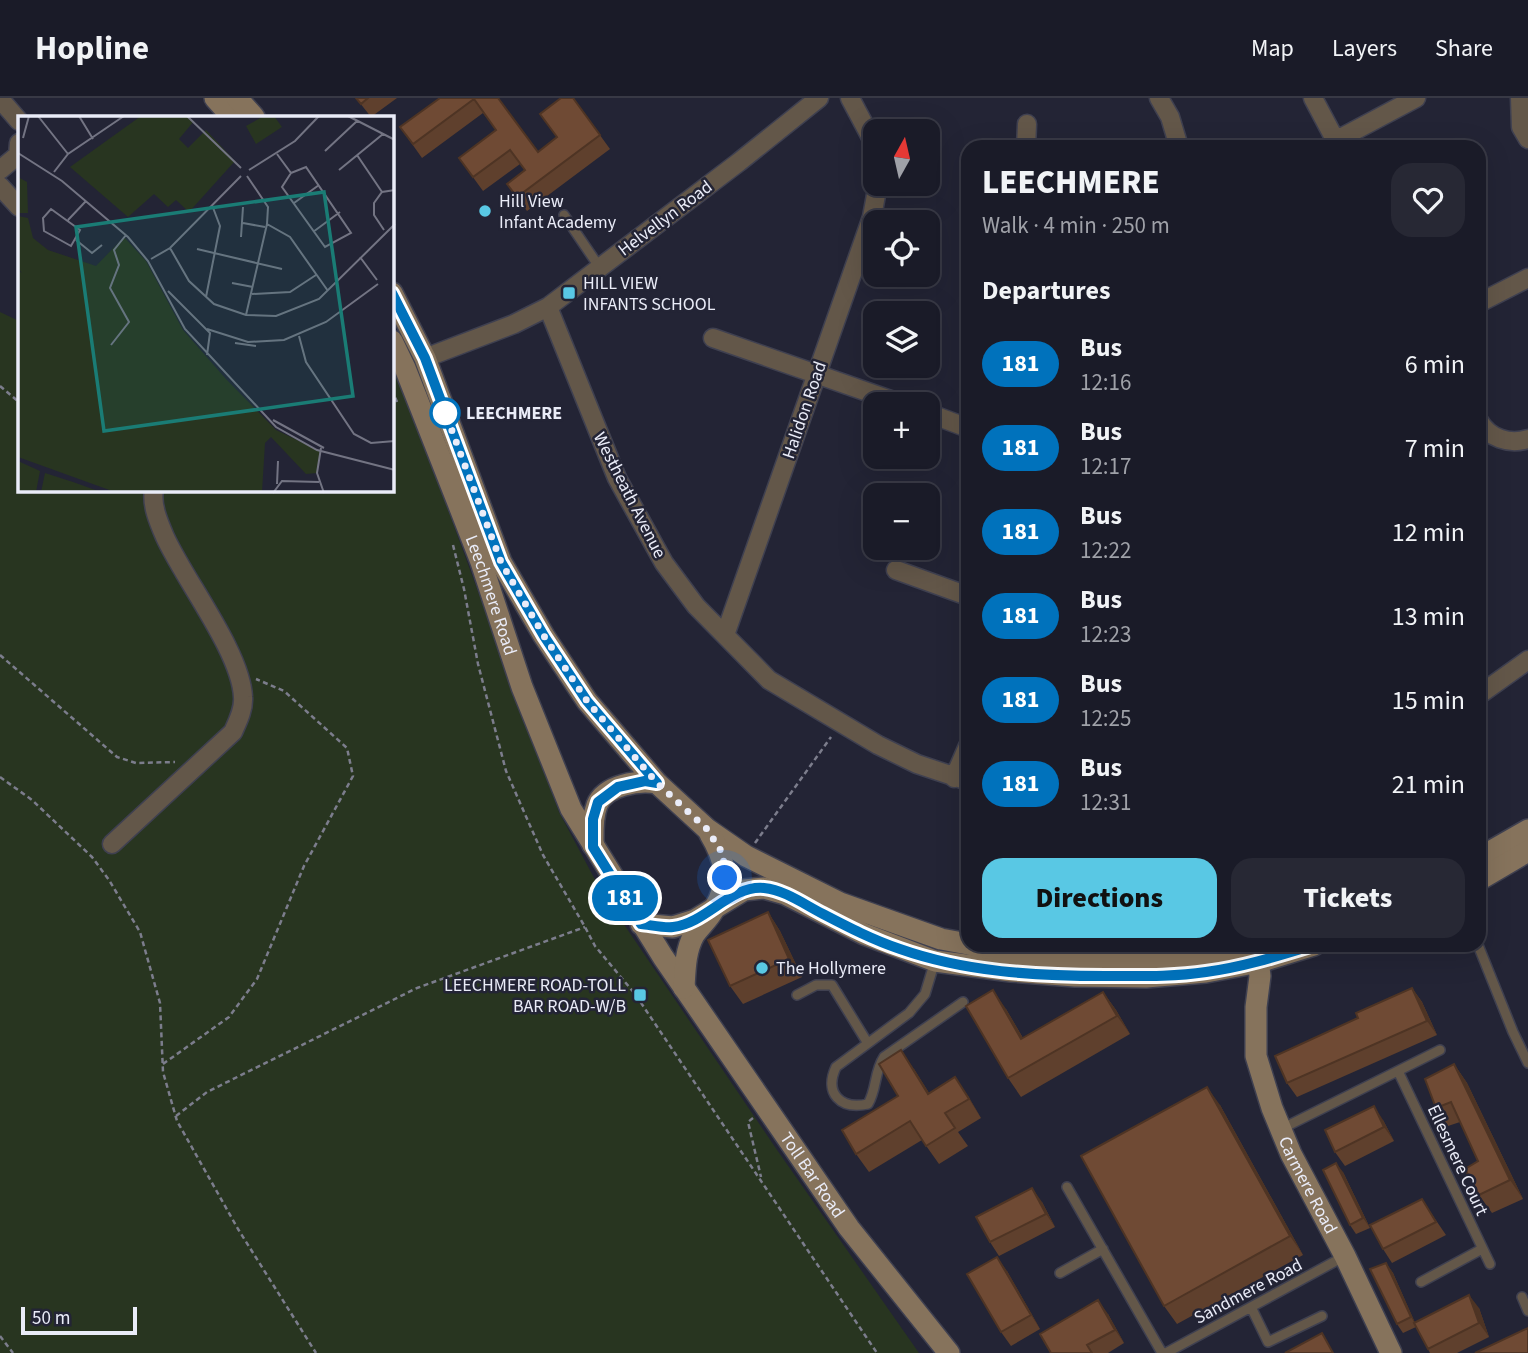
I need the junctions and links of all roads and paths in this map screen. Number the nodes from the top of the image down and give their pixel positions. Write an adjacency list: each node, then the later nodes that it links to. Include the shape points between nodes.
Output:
1 (215, 98): 10 (main road)
2 (237, 98): 11 (main road)
3 (819, 98): 26 (street, Helvellyn Road)
4 (850, 98): 13 (street)
5 (1159, 98): 17 (street)
6 (1313, 98): 18 (street)
7 (1416, 98): 19 (street)
8 (1520, 98): 15 (street, via 1521,127)
9 (0, 99): 12 (street)
10 (231, 116)
11 (253, 116)
12 (18, 120)
13 (863, 122)
14 (1027, 124): 16 (street)
15 (1528, 139)
16 (1026, 140)
17 (1177, 140)
18 (1335, 140)
19 (1344, 140)
20 (18, 155): 21 (street)
21 (0, 170)
22 (0, 186): 24 (street)
23 (876, 196): 35 (street, Halidon Road)
24 (18, 205)
25 (564, 215): 26 (lane)
26 (600, 268): 30 (street, Helvellyn Road)
27 (1528, 278): 29 (street)
28 (394, 297): 33 (main road, Leechmere Road)
29 (1486, 299)
30 (548, 307): 33 (street, Helvellyn Road); 47 (street, Westheath Avenue, via 599,437 638,520 696,606)
31 (713, 338): 35 (street)
32 (394, 345): 34 (main road, Leechmere Road)
33 (425, 358): 34 (main road); 56 (main road, Leechmere Road, via 501,562 587,701)
34 (405, 368): 60 (main road, Leechmere Road, via 481,562 527,699 571,809)
35 (816, 374): 37 (street); 47 (street, Halidon Road)
36 (0, 386): 38 (path)
37 (868, 392)
38 (18, 401)
39 (940, 418): 40 (street)
40 (961, 425)
41 (1486, 433): 42 (street, via 1507,441)
42 (1528, 439)
43 (153, 492): 50 (street, via 159,523 172,553)
44 (452, 541): 67 (path, via 506,771 543,855)
45 (896, 570): 46 (street)
46 (961, 593)
47 (725, 635): 52 (street, Westheath Avenue, via 769,680)
48 (0, 655): 53 (path, via 117,757 136,764)
49 (1528, 660): 51 (street)
50 (237, 670): 53 (street, via 244,697 241,716 233,733); 80 (path, via 284,691 347,748 353,776 304,866 257,979 229,1017)
51 (1486, 690)
52 (840, 724): 55 (street, Westheath Avenue, via 917,764); 63 (path)
53 (203, 759): 59 (street)
54 (0, 777): 80 (path, via 32,800 92,857 140,932 160,1003)
55 (961, 780)
56 (657, 783): 57 (main road, Leechmere Road); 60 (main road, via 618,787 598,802)
57 (707, 829): 63 (main road, Leechmere Road); 65 (main road, via 723,854 723,889)
58 (1528, 830): 62 (main road)
59 (112, 844)
60 (593, 847): 66 (main road, Leechmere Road)
61 (1528, 851): 64 (main road)
62 (1486, 854)
63 (746, 856): 68 (main road, Leechmere Road, via 839,903)
64 (1486, 876)
65 (715, 908): 66 (main road, Leechmere Road, via 673,927); 73 (main road, Leechmere Road, via 744,890 764,888); 74 (main road, via 694,936 686,958)
66 (641, 924): 72 (main road, Leechmere Road)
67 (584, 927): 83 (path, via 417,988 207,1092); 85 (path)
68 (961, 943)
69 (1005, 952): 71 (main road, Leechmere Road, via 1095,963)
70 (1481, 952): 79 (lane)
71 (1252, 953): 73 (main road, Leechmere Road, via 1206,972 1146,976 1075,976); 84 (main road, Carmere Road, via 1260,985 1256,1056)
72 (663, 957): 74 (main road, Toll Bar Road)
73 (935, 961): 77 (lane, via 925,994 909,1013)
74 (684, 988): 82 (main road, Toll Bar Road)
75 (797, 995): 77 (lane, via 816,985 832,985)
76 (963, 1002): 77 (lane, via 884,1057 874,1094 867,1104 854,1107 838,1098 830,1080 843,1059)
77 (867, 1041)
78 (1440, 1050): 81 (lane)
79 (1528, 1063)
80 (163, 1064): 83 (path)
81 (1398, 1070): 84 (lane); 88 (lane, Ellesmere Court)
82 (766, 1108): 85 (path, via 748,1122); 101 (main road, Toll Bar Road, via 849,1228)
83 (176, 1116): 99 (path, via 238,1228)
84 (1281, 1129): 89 (main road, Carmere Road)
85 (762, 1180): 100 (path)
86 (1067, 1187): 87 (lane, Sandmere Road)
87 (1102, 1249): 91 (lane); 102 (lane, Sandmere Road)
88 (1482, 1249): 90 (lane, Ellesmere Court); 92 (lane)
89 (1345, 1256): 94 (lane, Sandmere Road); 103 (main road, Carmere Road)
90 (1490, 1264)
91 (1060, 1273)
92 (1421, 1282)
93 (1522, 1297): 95 (lane)
94 (1251, 1307): 96 (lane, via 1268,1342); 102 (lane, Sandmere Road)
95 (1528, 1311)
96 (1322, 1316)
97 (0, 1336): 98 (path)
98 (13, 1353)
99 (316, 1353)
100 (877, 1353)
101 (949, 1353)
102 (1164, 1353)
103 (1391, 1353)

